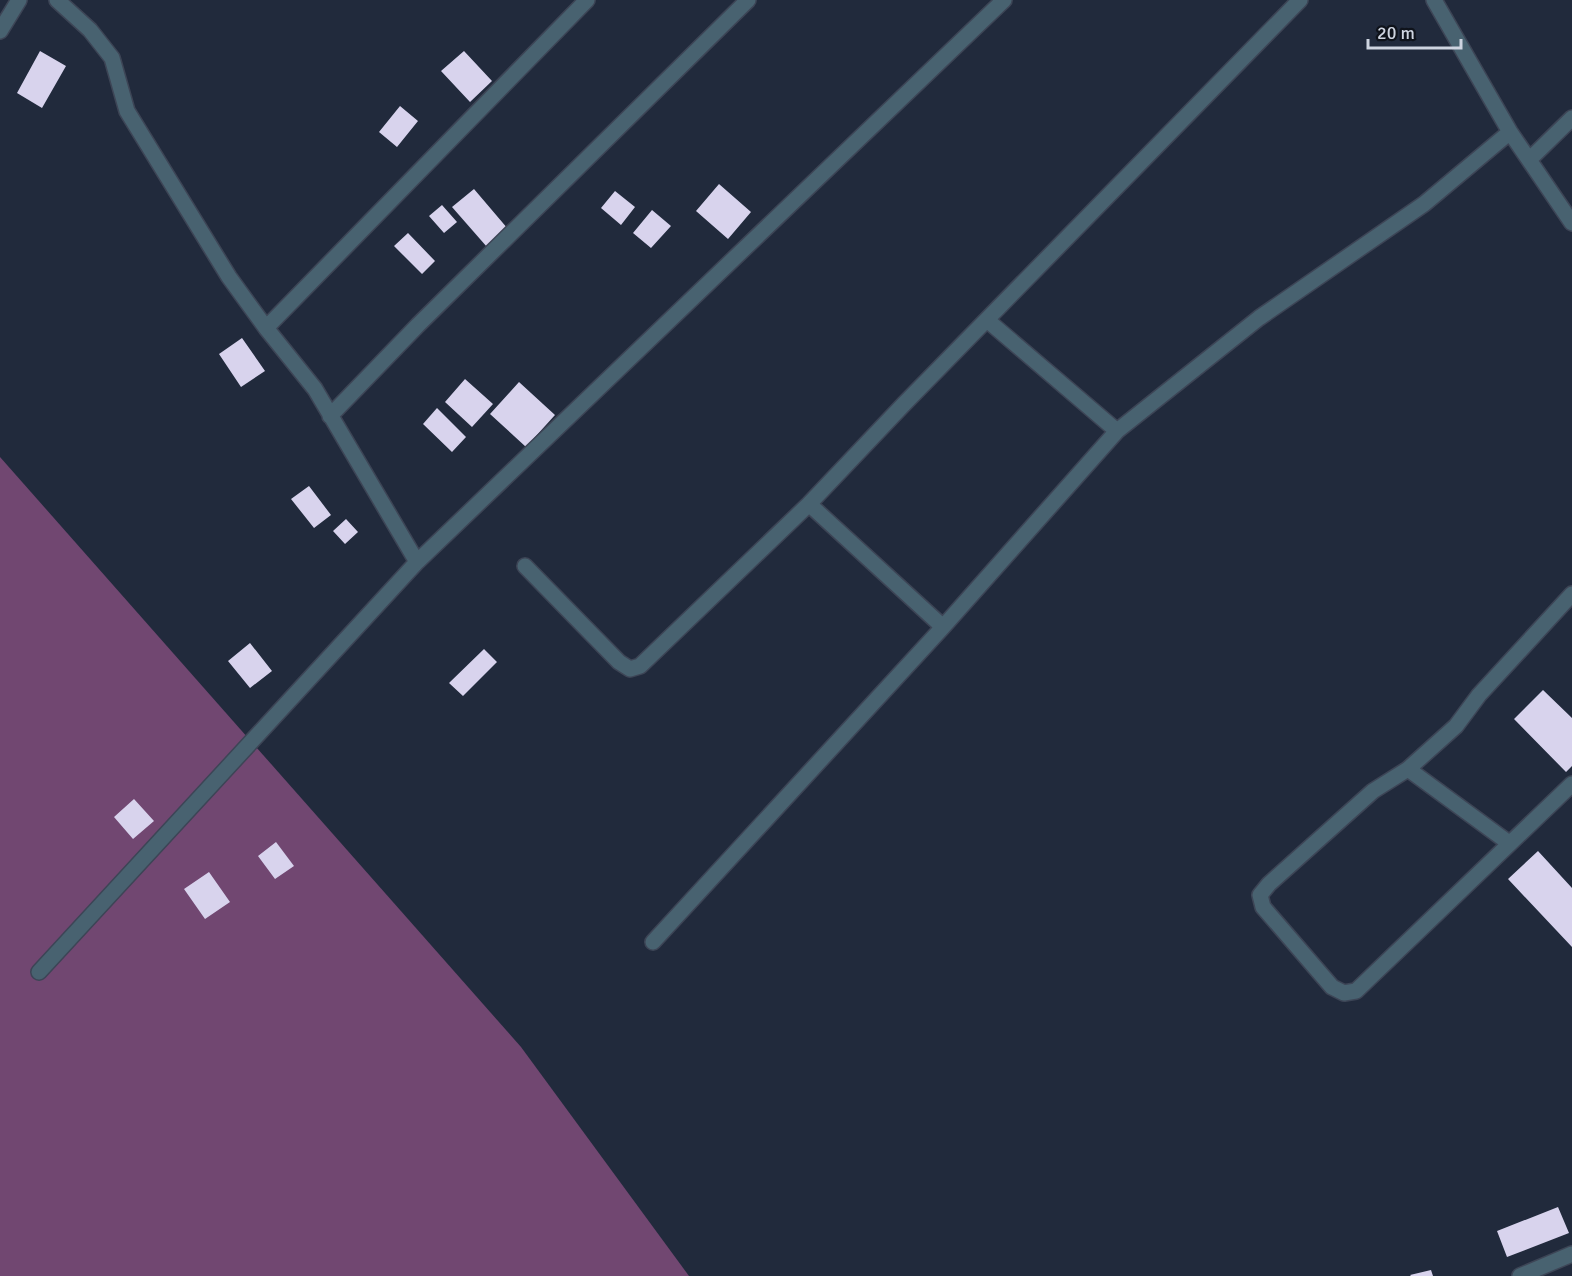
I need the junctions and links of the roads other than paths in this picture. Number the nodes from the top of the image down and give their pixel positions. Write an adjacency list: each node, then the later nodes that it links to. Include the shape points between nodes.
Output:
1 (19, 0): 8 (street)
2 (57, 0): 14 (street, via 90,30 112,58 127,111 229,277)
3 (587, 0): 14 (street)
4 (748, 0): 15 (street)
5 (1004, 0): 18 (street)
6 (1300, 0): 13 (street)
7 (1434, 0): 10 (street)
8 (0, 31)
9 (1572, 118): 11 (street)
10 (1510, 132): 11 (street); 16 (street, via 1424,204 1259,318)
11 (1530, 159): 12 (street)
12 (1572, 223)
13 (987, 320): 16 (street); 17 (street)
14 (266, 328): 15 (street, via 315,389)
15 (330, 417): 18 (street)
16 (1117, 431): 21 (street)
17 (809, 504): 19 (street, via 651,657 630,669); 21 (street)
18 (417, 562): 26 (street)
19 (525, 566)
20 (1572, 594): 22 (street, via 1456,726)
21 (943, 627): 25 (street)
22 (1408, 769): 24 (street); 24 (street, via 1373,791 1260,895 1263,907 1332,987 1344,993 1356,991)
23 (1572, 784): 24 (street)
24 (1509, 843)
25 (653, 942)
26 (39, 972)
27 (1572, 1254): 28 (street)
28 (1520, 1276)

